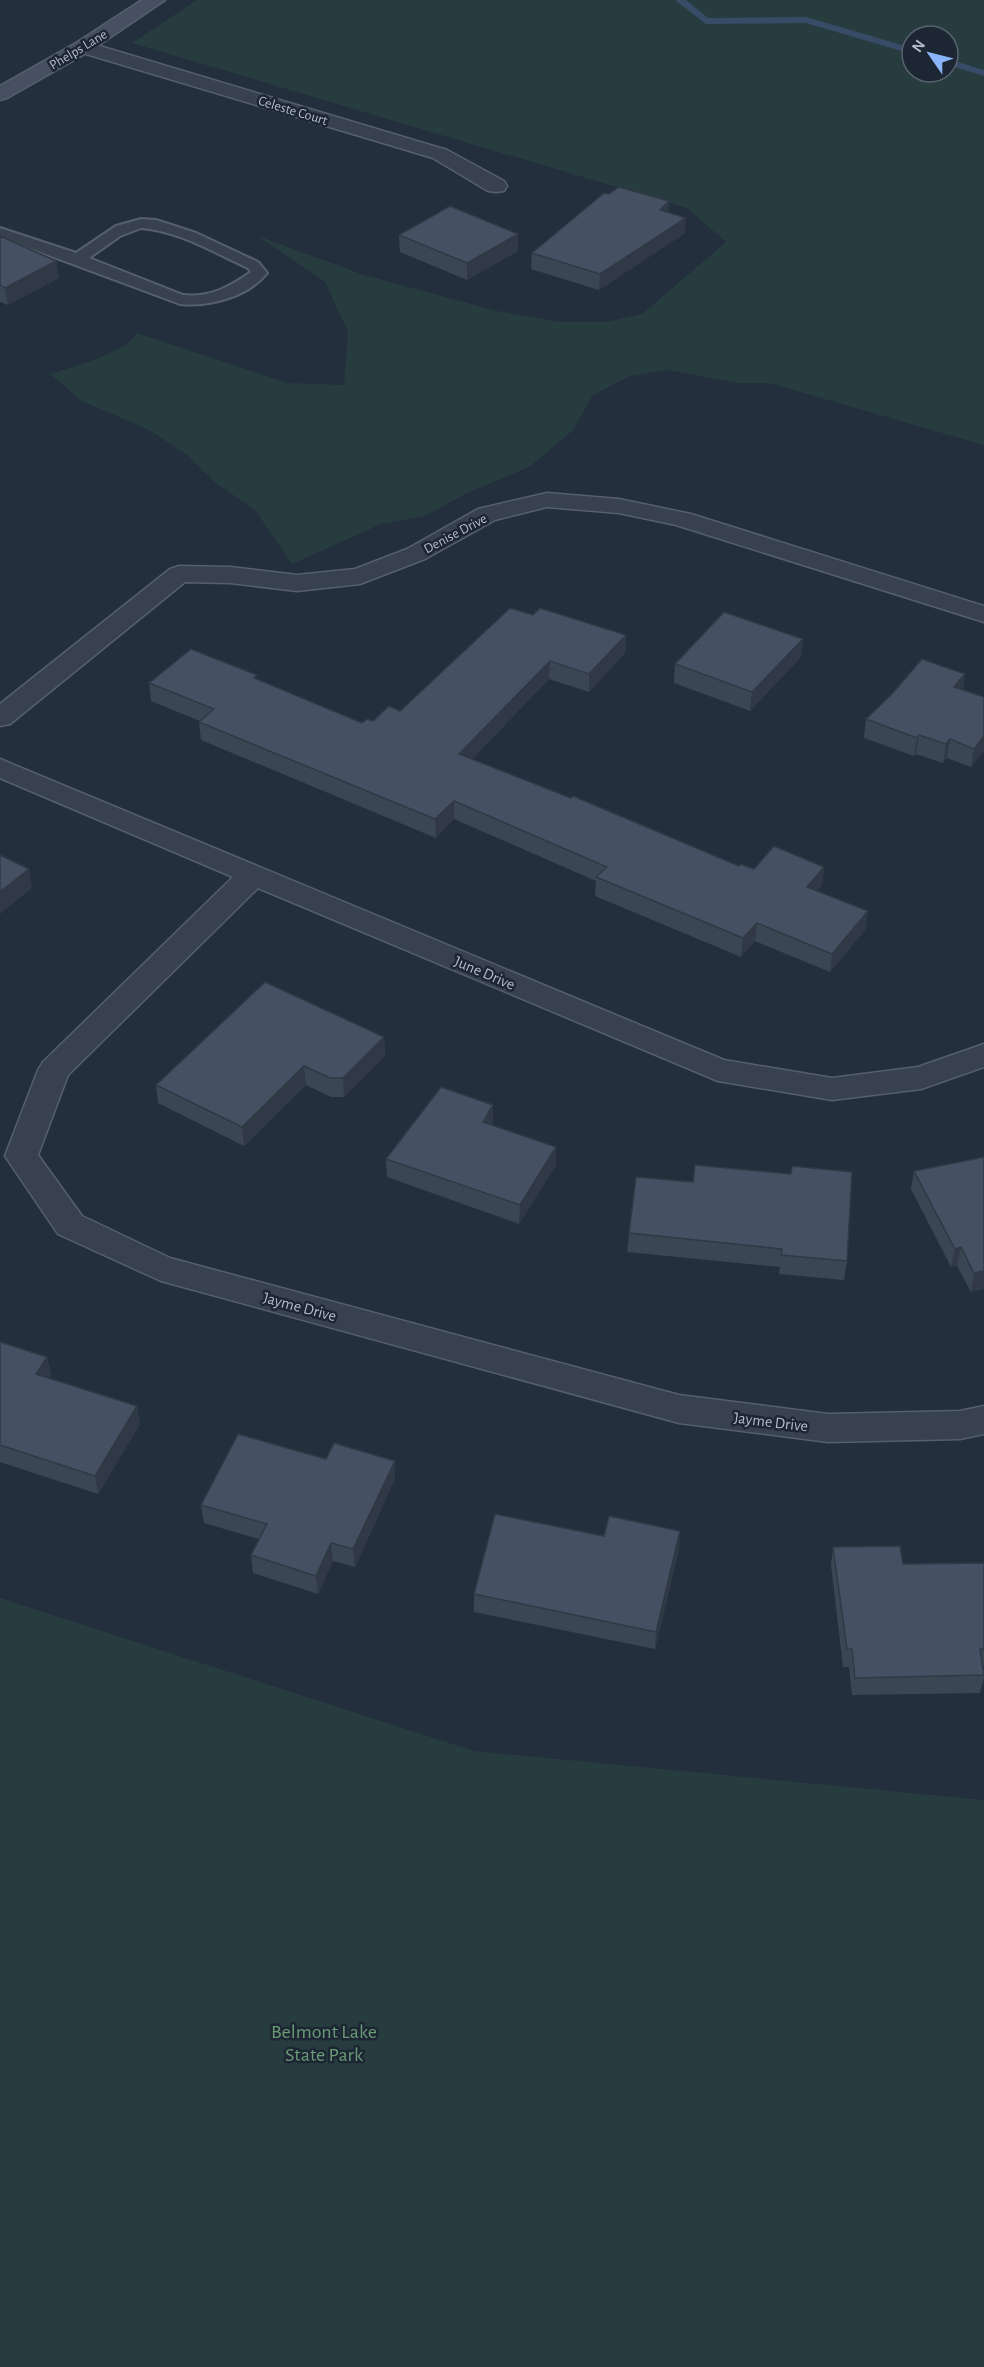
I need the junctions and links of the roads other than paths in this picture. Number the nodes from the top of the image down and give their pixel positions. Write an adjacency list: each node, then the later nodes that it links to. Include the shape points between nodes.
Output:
1 (155, 0): 2 (street, Phelps Lane)
2 (83, 47): 3 (street, Phelps Lane); 4 (street, Celeste Court, via 440,154)
3 (0, 94)
4 (496, 186)
5 (0, 232): 6 (lane)
6 (78, 259): 6 (lane, via 196,302 220,295 259,273 253,266 177,231 147,222 128,226)
7 (984, 614): 8 (street, Denise Drive, via 682,519 618,506 547,500 486,514 416,554 360,576 297,583 179,574)
8 (0, 718)
9 (0, 768): 10 (street, June Drive)
10 (253, 875): 11 (street, June Drive, via 718,1070 832,1089 921,1078); 12 (street, Jayme Drive, via 54,1070 21,1156 70,1225 161,1268 679,1409 828,1428 960,1425)
11 (984, 1055)
12 (984, 1420)

